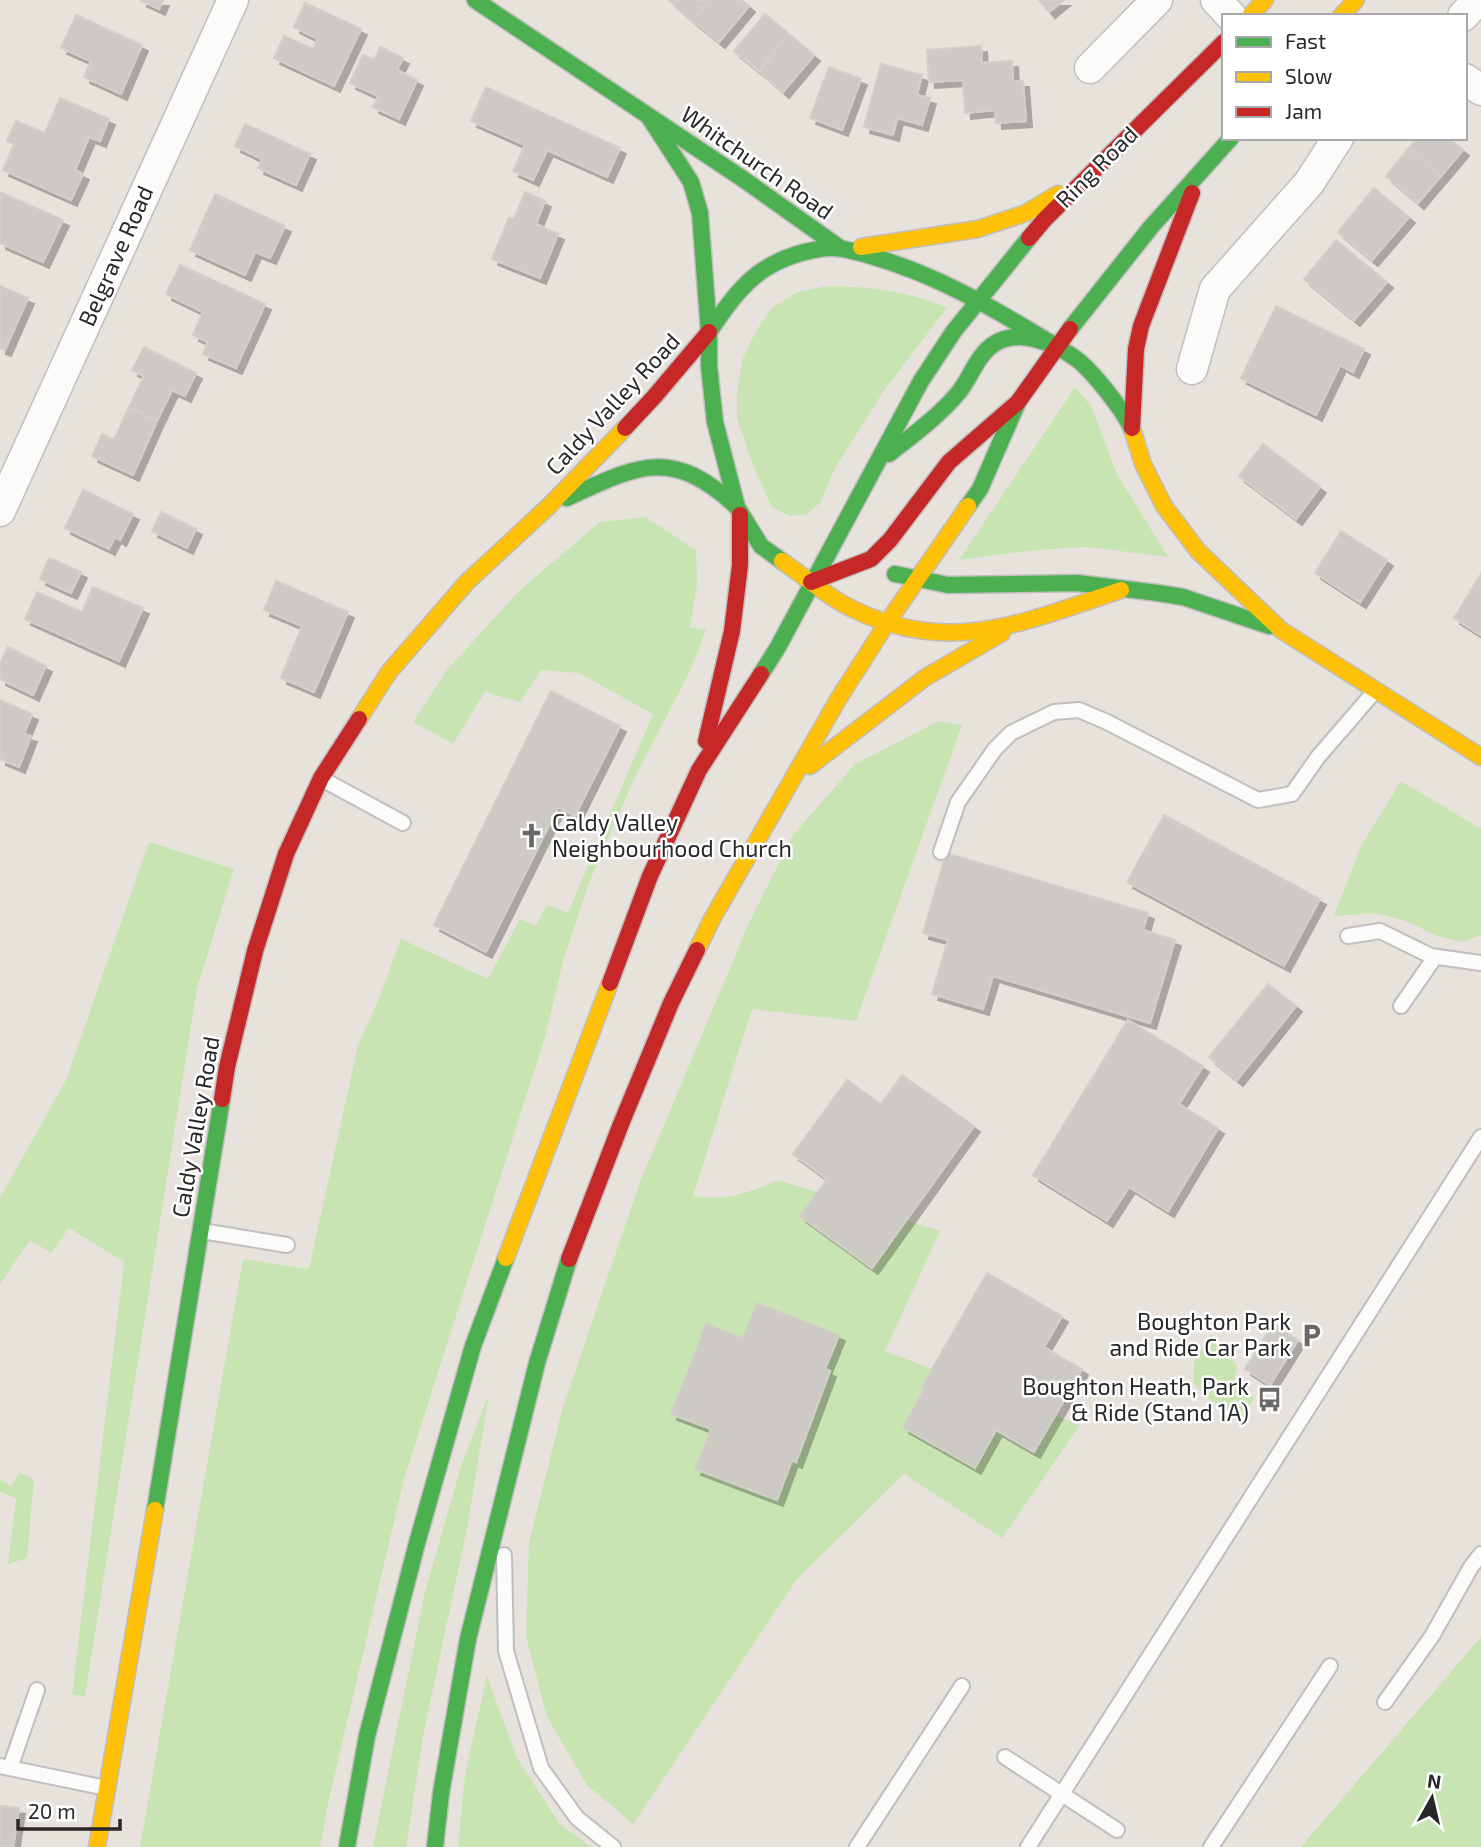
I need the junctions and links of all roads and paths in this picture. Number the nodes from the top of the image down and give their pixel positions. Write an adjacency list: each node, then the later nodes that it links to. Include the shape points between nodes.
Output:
1 (233, 0): 29 (street, Belgrave Road)
2 (475, 0): 14 (main road, Whitchurch Road)
3 (1157, 0): 13 (street)
4 (1216, 0): 8 (street)
5 (1265, 0): 9 (main road)
6 (1356, 0): 10 (main road)
7 (1478, 0): 11 (street)
8 (1229, 14)
9 (1252, 14)
10 (1343, 14)
11 (1465, 14)
12 (1222, 44): 17 (main road, Ring Road)
13 (1090, 68)
14 (649, 117): 19 (main road, Whitchurch Road); 21 (main road, Whitchurch Road, via 691,182 700,214)
15 (1229, 140): 18 (main road)
16 (1337, 140): 23 (street, via 1309,183 1215,289)
17 (1087, 178): 19 (main road, Caldy Valley Road, via 1026,213 978,229); 20 (main road, Ring Road, via 1045,219)
18 (1198, 178): 22 (main road, via 1151,227); 25 (main road, via 1141,326)
19 (843, 248): 20 (main road, via 918,271); 21 (main road, Caldy Valley Road, via 798,254 753,276)
20 (979, 300): 22 (main road); 26 (main road, Ring Road, via 920,381)
21 (709, 332): 28 (main road, Caldy Valley Road, via 654,397); 30 (main road, Whitchurch Road, via 715,422)
22 (1056, 345): 24 (main road); 25 (main road, via 1094,375); 26 (main road, via 1029,337 995,343 935,417)
23 (1192, 369)
24 (1018, 401): 31 (main road, via 949,462); 32 (main road, via 980,489)
25 (1132, 428): 37 (main road, via 1164,506 1198,551)
26 (875, 464): 27 (main road, Ring Road)
27 (853, 504): 31 (main road, via 857,539); 33 (main road, Ring Road)
28 (549, 506): 30 (main road, Caldy Valley Road, via 638,468 667,468 696,475); 41 (main road, Caldy Valley Road, via 467,582 389,672)
29 (0, 511)
30 (739, 511): 33 (main road, via 761,545); 40 (main road, via 740,565 732,631)
31 (871, 559): 32 (main road, via 892,574); 33 (main road)
32 (916, 579): 34 (main road, via 948,585 1077,583); 35 (main road)
33 (811, 582): 35 (main road, via 843,604); 40 (main road, Ring Road, via 778,647)
34 (1121, 590): 36 (main road); 37 (main road, via 1183,597)
35 (887, 623): 36 (main road, via 936,633); 42 (main road)
36 (1014, 626): 42 (main road, via 926,677)
37 (1280, 630): 38 (main road)
38 (1376, 690): 39 (main road); 44 (lane, via 1292,794 1258,800 1107,722 1079,710 1054,712 1011,733 995,749 958,802)
39 (1481, 757)
40 (699, 770): 64 (main road, via 640,902 473,1346 367,1737)
41 (321, 778): 43 (lane); 50 (main road, Caldy Valley Road, via 286,854 255,951 227,1067)
42 (788, 786): 52 (main road, via 712,919 621,1124 571,1253)
43 (403, 823)
44 (941, 852)
45 (1348, 936): 46 (lane, via 1380,932)
46 (1434, 957): 47 (lane); 48 (lane)
47 (1481, 963)
48 (1401, 1006)
49 (1481, 1137): 61 (lane)
50 (202, 1231): 51 (lane); 60 (main road, Caldy Valley Road)
51 (286, 1245)
52 (503, 1498): 65 (main road, via 468,1639); 66 (lane, via 506,1651 541,1768 577,1818)
53 (1481, 1554): 57 (lane, via 1433,1636)
54 (1330, 1667): 69 (lane)
55 (962, 1686): 67 (lane)
56 (37, 1690): 59 (lane)
57 (1385, 1702)
58 (1005, 1757): 61 (lane)
59 (5, 1767): 60 (lane)
60 (107, 1788): 63 (main road, Caldy Valley Road)
61 (1060, 1794): 62 (lane); 68 (lane)
62 (1117, 1830)
63 (97, 1847)
64 (347, 1847)
65 (435, 1847)
66 (613, 1847)
67 (857, 1847)
68 (1028, 1847)
69 (1211, 1847)

